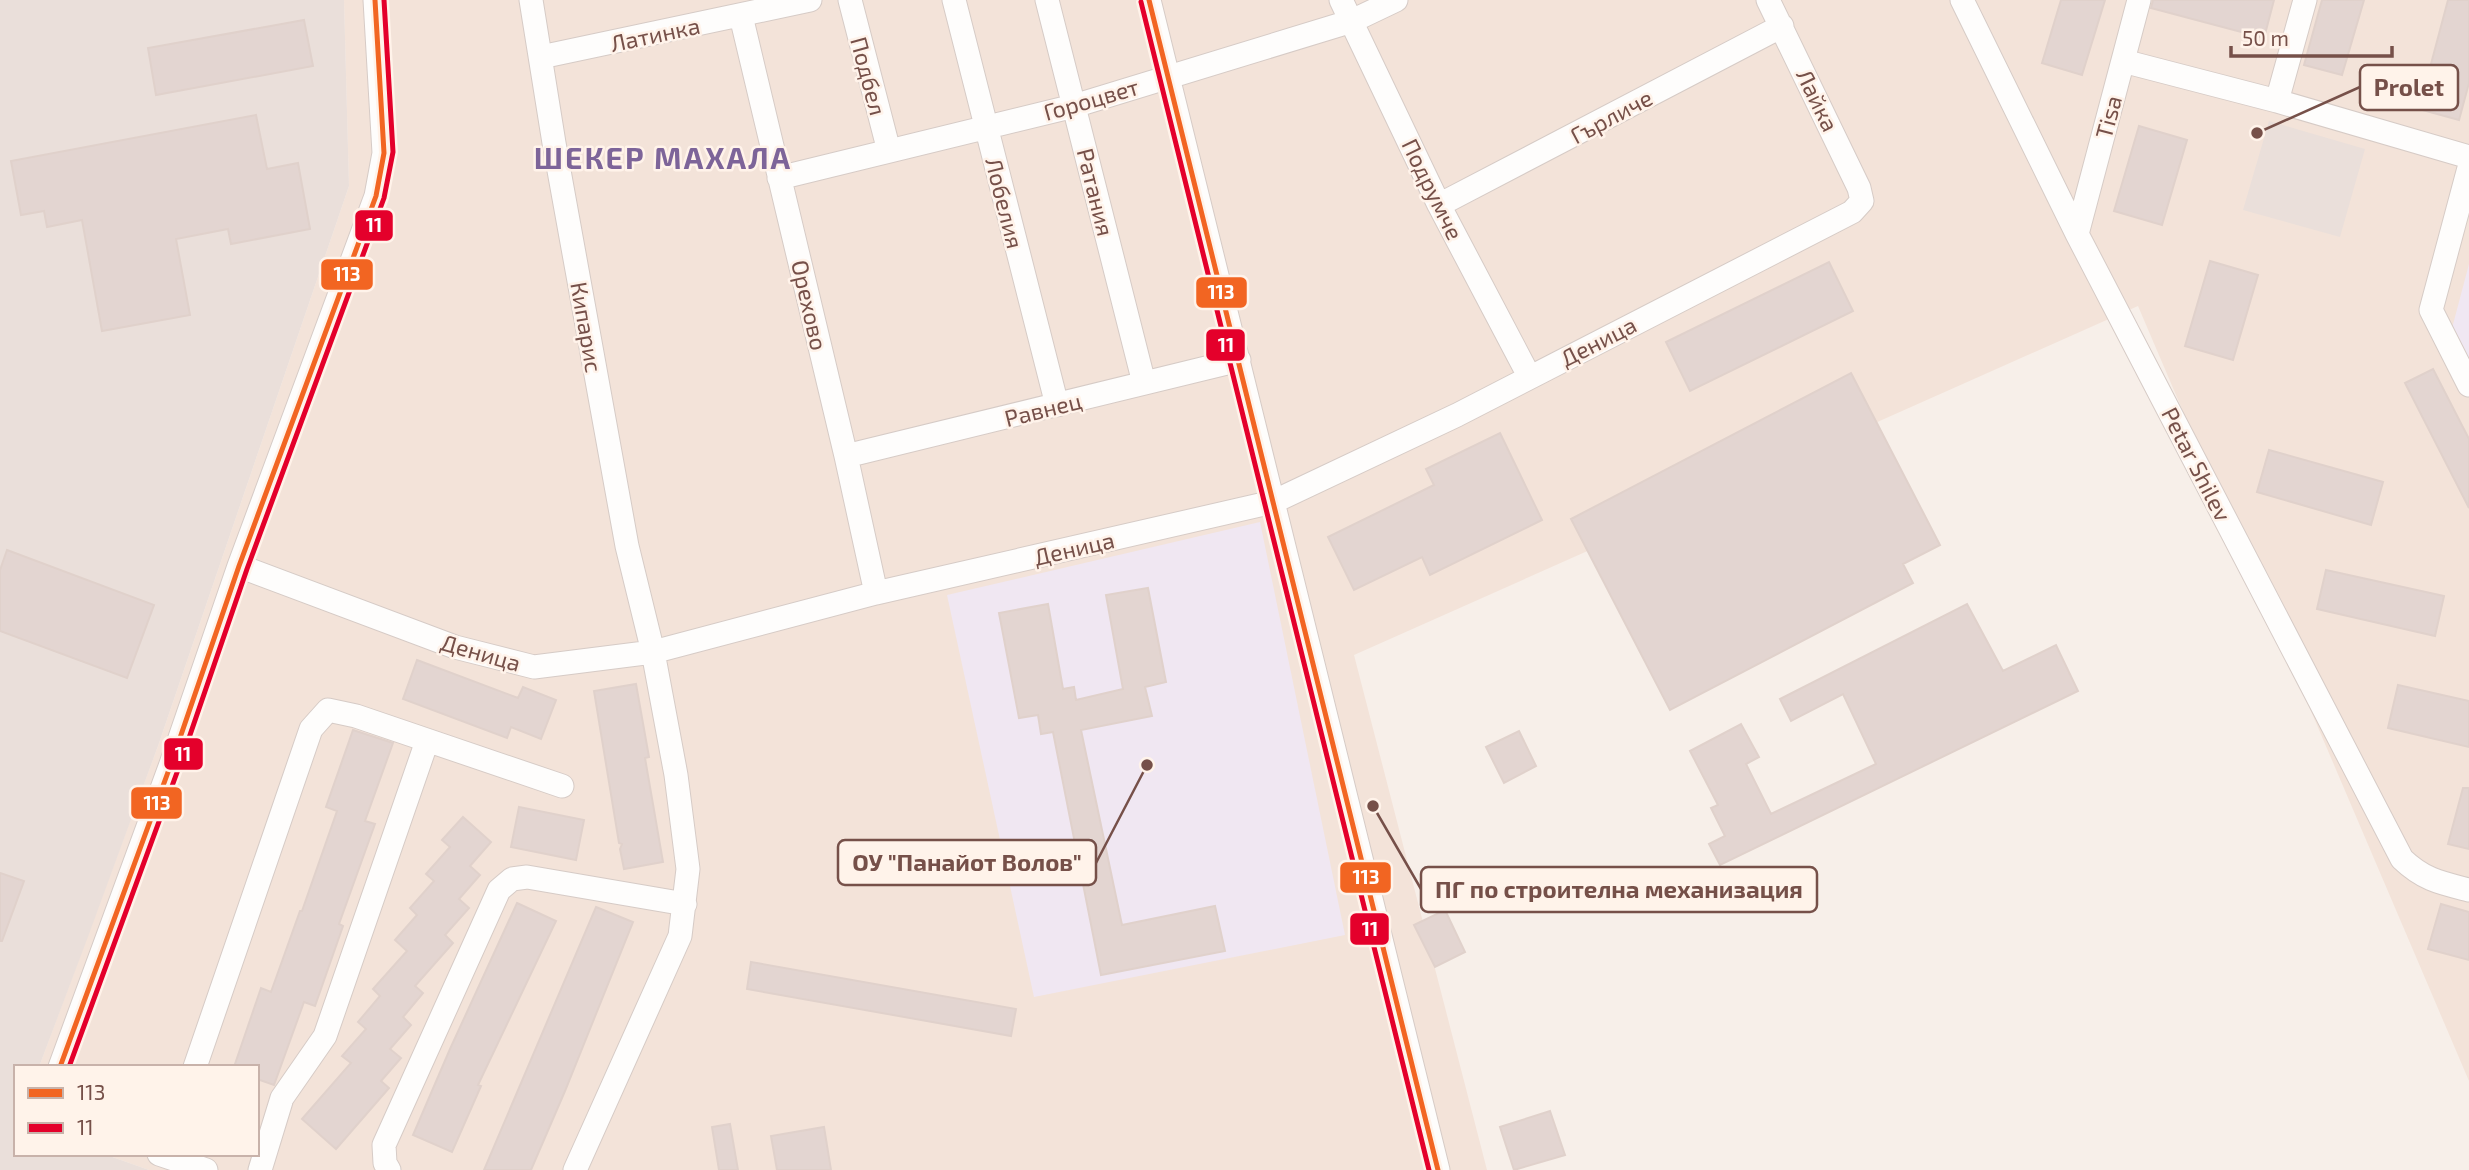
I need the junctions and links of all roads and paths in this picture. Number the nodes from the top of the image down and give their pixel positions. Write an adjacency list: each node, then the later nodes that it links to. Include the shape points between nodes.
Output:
1 (375, 0): 37 (street, via 384,153 376,196)
2 (531, 0): 17 (street, Кипарис)
3 (810, 0): 14 (street, Латинка)
4 (850, 0): 23 (street, Подбел)
5 (954, 0): 22 (street, Лобелия)
6 (1047, 0): 21 (street, Ратания)
7 (1149, 0): 19 (street)
8 (1341, 0): 15 (street, Подрумче)
9 (1396, 0): 15 (street, Гороцвет)
10 (1768, 0): 16 (street, Лайка)
11 (1962, 0): 29 (street, Petar Shilev)
12 (2139, 0): 18 (street, Tisa)
13 (2305, 0): 20 (street)
14 (741, 16): 17 (street, Латинка); 26 (street, Орехово)
15 (1352, 21): 19 (street, Гороцвет); 28 (street, Подрумче)
16 (1782, 26): 27 (street, Лайка, via 1859,188); 28 (street, Гърличе)
17 (541, 57): 39 (street, Кипарис, via 627,546)
18 (2123, 61): 20 (street); 29 (street, Tisa)
19 (1168, 76): 21 (street, Гороцвет); 30 (street)
20 (2277, 101): 24 (street)
21 (1074, 106): 22 (street, Гороцвет); 32 (street, Ратания)
22 (985, 126): 23 (street, Гороцвет); 34 (street, Лобелия)
23 (889, 151): 26 (street, Гороцвет)
24 (2469, 157)
25 (2469, 168): 33 (street, via 2431,310)
26 (779, 177): 35 (street, Орехово)
27 (1861, 201): 31 (street, Деница, via 1852,212)
28 (1439, 205): 31 (street, Подрумче)
29 (2077, 234): 42 (street, Petar Shilev, via 2402,859 2436,882)
30 (1239, 360): 32 (street, Равнец); 36 (street)
31 (1529, 376): 36 (street, Деница)
32 (1144, 383): 34 (street, Равнец)
33 (2469, 385)
34 (1057, 405): 35 (street, Равнец)
35 (846, 456): 38 (street, Орехово)
36 (1273, 502): 38 (street, Деница); 51 (street)
37 (239, 566): 39 (street, Деница, via 454,647 534,667); 44 (street)
38 (876, 593): 39 (street, Деница)
39 (653, 652): 43 (street, Кипарис, via 688,869)
40 (427, 741): 41 (street); 45 (street, via 328,710 311,729); 48 (street, via 325,1036 282,1098)
41 (562, 786)
42 (2469, 890)
43 (685, 904): 49 (street, via 512,878 499,890 384,1146); 50 (street, Кипарис, via 680,936)
44 (61, 1065)
45 (196, 1065)
46 (166, 1156): 47 (street)
47 (206, 1170)
48 (260, 1170)
49 (389, 1170)
50 (575, 1170)
51 (1438, 1170)

